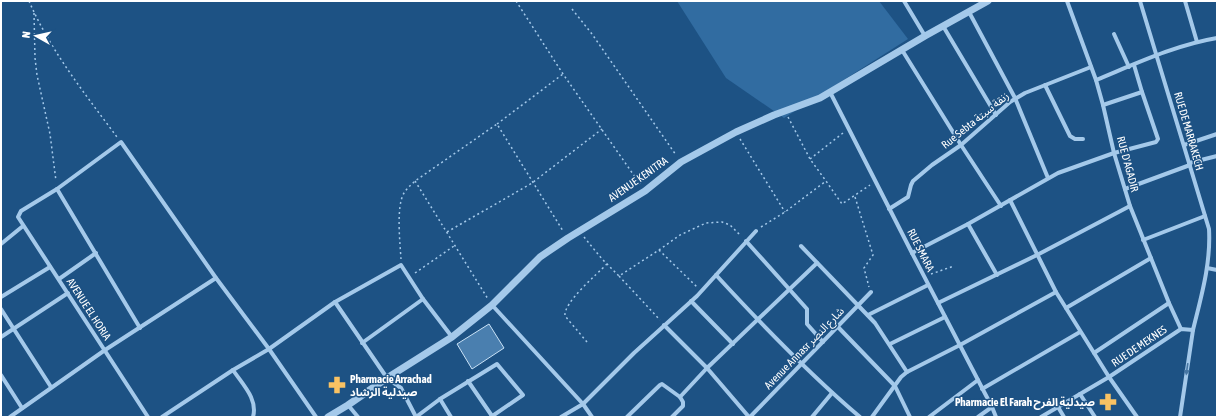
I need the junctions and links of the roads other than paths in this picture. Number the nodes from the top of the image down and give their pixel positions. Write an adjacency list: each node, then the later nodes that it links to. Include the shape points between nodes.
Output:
1 (904, 1): 9 (street)
2 (1067, 1): 16 (street, RUE D'AGADIR)
3 (1140, 1): 13 (street, RUE DE MARRAKECH)
4 (1185, 1): 11 (street)
5 (984, 2): 6 (street, AVENUE KENITRA)
6 (969, 12): 7 (street, AVENUE KENITRA); 21 (street)
7 (943, 26): 9 (street, AVENUE KENITRA); 23 (street)
8 (1114, 34): 15 (street)
9 (926, 36): 12 (street, AVENUE KENITRA)
10 (1217, 38): 11 (street)
11 (1197, 42): 13 (street)
12 (902, 50): 19 (street, AVENUE KENITRA); 26 (street)
13 (1158, 55): 14 (street); 27 (street, RUE DE MARRAKECH)
14 (1134, 64): 15 (street); 20 (street)
15 (1129, 66): 17 (street)
16 (1091, 67): 17 (street, RUE D'AGADIR); 18 (street, Rue Sebta زنقة سبتة)
17 (1096, 80): 22 (street, RUE D'AGADIR)
18 (1045, 85): 21 (street, Rue Sebta زنقة سبتة); 25 (street, via 1070,136)
19 (830, 92): 37 (street, RUE SMARA); 69 (street, AVENUE KENITRA, via 736,132 681,162 644,190 540,257)
20 (1142, 92): 22 (street); 28 (street, via 1158,139 1154,144)
21 (1015, 98): 23 (street, Rue Sebta زنقة سبتة); 31 (street)
22 (1103, 105): 28 (street, RUE D'AGADIR)
23 (996, 115): 26 (street, Rue Sebta زنقة سبتة)
24 (1217, 134): 27 (street)
25 (1083, 140)
26 (961, 145): 35 (street); 37 (street, Rue Sebta زنقة سبتة, via 913,181 908,197)
27 (1184, 145): 30 (street, RUE DE MARRAKECH)
28 (1114, 153): 31 (street); 33 (street, RUE D'AGADIR)
29 (1217, 156): 30 (street)
30 (1190, 164): 33 (street); 38 (street, RUE DE MARRAKECH)
31 (1048, 178): 34 (street)
32 (57, 189): 40 (street, AVENUE EL HORIA, via 21,211 18,217); 46 (street); 56 (street, via 120,142)
33 (1125, 189): 36 (street, RUE D'AGADIR)
34 (1010, 200): 35 (street); 48 (street)
35 (1001, 206): 39 (street)
36 (1130, 206): 42 (street, RUE D'AGADIR); 48 (street)
37 (889, 209): 47 (street, RUE SMARA)
38 (1205, 216): 42 (street); 52 (street, RUE DE MARRAKECH, via 1210,240)
39 (968, 224): 47 (street); 55 (street)
40 (23, 226): 44 (street); 51 (street, AVENUE EL HORIA)
41 (756, 231): 43 (street)
42 (1143, 240): 49 (street, RUE D'AGADIR)
43 (746, 242): 54 (street); 59 (street)
44 (1, 244)
45 (801, 246): 50 (street)
46 (96, 253): 57 (street); 79 (street)
47 (912, 253): 58 (street, RUE SMARA)
48 (1037, 255): 55 (street); 61 (street)
49 (1151, 258): 68 (street, RUE D'AGADIR); 71 (street)
50 (818, 263): 59 (street); 70 (street)
51 (50, 266): 57 (street, AVENUE EL HORIA); 63 (street)
52 (1207, 268): 53 (street); 81 (street)
53 (1217, 270)
54 (716, 275): 65 (street); 75 (street)
55 (997, 275): 67 (street)
56 (216, 278): 79 (street); 90 (street)
57 (58, 279): 62 (street, AVENUE EL HORIA)
58 (928, 285): 67 (street, RUE SMARA); 73 (street)
59 (790, 290): 75 (street); 85 (street, via 807,309 807,324)
60 (871, 292): 70 (street, Avenue Annasr شارع النصر)
61 (1056, 292): 71 (street); 89 (street)
62 (68, 293): 78 (street); 91 (street, AVENUE EL HORIA)
63 (1, 297)
64 (423, 300): 66 (street, via 401,265); 83 (street); 86 (street)
65 (691, 301): 76 (street); 87 (street)
66 (335, 302): 86 (street); 90 (street)
67 (938, 303): 74 (street, RUE SMARA)
68 (1169, 303): 80 (street, RUE D'AGADIR); 92 (street)
69 (492, 305): 83 (street, AVENUE KENITRA); 109 (street)
70 (858, 305): 73 (street); 77 (street, Avenue Annasr شارع النصر)
71 (1066, 308): 82 (street)
72 (1, 310): 78 (street)
73 (868, 315): 88 (street)
74 (945, 316): 88 (street); 89 (street, RUE SMARA)
75 (758, 321): 87 (street); 93 (street)
76 (664, 325): 94 (street); 109 (street)
77 (838, 327): 85 (street, Avenue Annasr شارع النصر); 102 (street)
78 (14, 328): 84 (street); 103 (street)
79 (140, 328): 91 (street)
80 (1181, 329): 81 (street, RUE DE MEKNES); 98 (street, RUE DE MEKNES)
81 (1193, 330): 140 (street, one-way to 140)
82 (1080, 332): 92 (street); 104 (street)
83 (452, 337): 99 (street, AVENUE KENITRA)
84 (1, 338)
85 (823, 342): 93 (street, Avenue Annasr شارع النصر)
86 (362, 343): 99 (street)
87 (732, 344): 94 (street)
88 (890, 344): 96 (street)
89 (960, 346): 96 (street); 100 (street, RUE SMARA)
90 (269, 349): 95 (street); 118 (street)
91 (105, 350): 103 (street); 115 (street, AVENUE EL HORIA)
92 (1094, 353): 98 (street)
93 (801, 364): 105 (street); 128 (street, Avenue Annasr شارع النصر)
94 (707, 368): 107 (street); 128 (street)
95 (233, 370): 116 (street); 117 (street, via 253,400)
96 (907, 372): 102 (street)
97 (1, 376): 113 (street)
98 (1109, 377): 106 (street, RUE DE MEKNES); 139 (street)
99 (387, 378): 110 (street, AVENUE KENITRA); 121 (street, via 401,388)
100 (978, 380): 104 (street, RUE SMARA); 133 (street)
101 (468, 381): 108 (street); 123 (street); 123 (street, via 497,364 524,395)
102 (895, 386): 131 (street); 132 (street)
103 (51, 387): 113 (street)
104 (982, 389): 111 (street, RUE SMARA)
105 (832, 393): 129 (street); 130 (street)
106 (1080, 394): 112 (street, RUE DE MEKNES); 138 (street)
107 (680, 397): 126 (street, via 661,385); 127 (street, via 683,405)
108 (440, 399): 121 (street); 122 (street)
109 (583, 404): 124 (street); 125 (street)
110 (348, 405): 119 (street, AVENUE KENITRA); 120 (street)
111 (992, 407): 134 (street); 135 (street, RUE SMARA)
112 (1058, 407): 136 (street, RUE DE MEKNES); 137 (street)
113 (22, 408): 114 (street)
114 (10, 417)
115 (148, 417)
116 (162, 417)
117 (253, 417)
118 (316, 417)
119 (328, 417)
120 (358, 417)
121 (416, 417)
122 (451, 417)
123 (492, 417)
124 (562, 417)
125 (592, 417)
126 (627, 417)
127 (672, 417)
128 (750, 417)
129 (812, 417)
130 (860, 417)
131 (872, 417)
132 (910, 417)
133 (929, 417)
134 (978, 417)
135 (996, 417)
136 (1041, 417)
137 (1064, 417)
138 (1095, 417)
139 (1136, 417)
140 (1180, 417)

